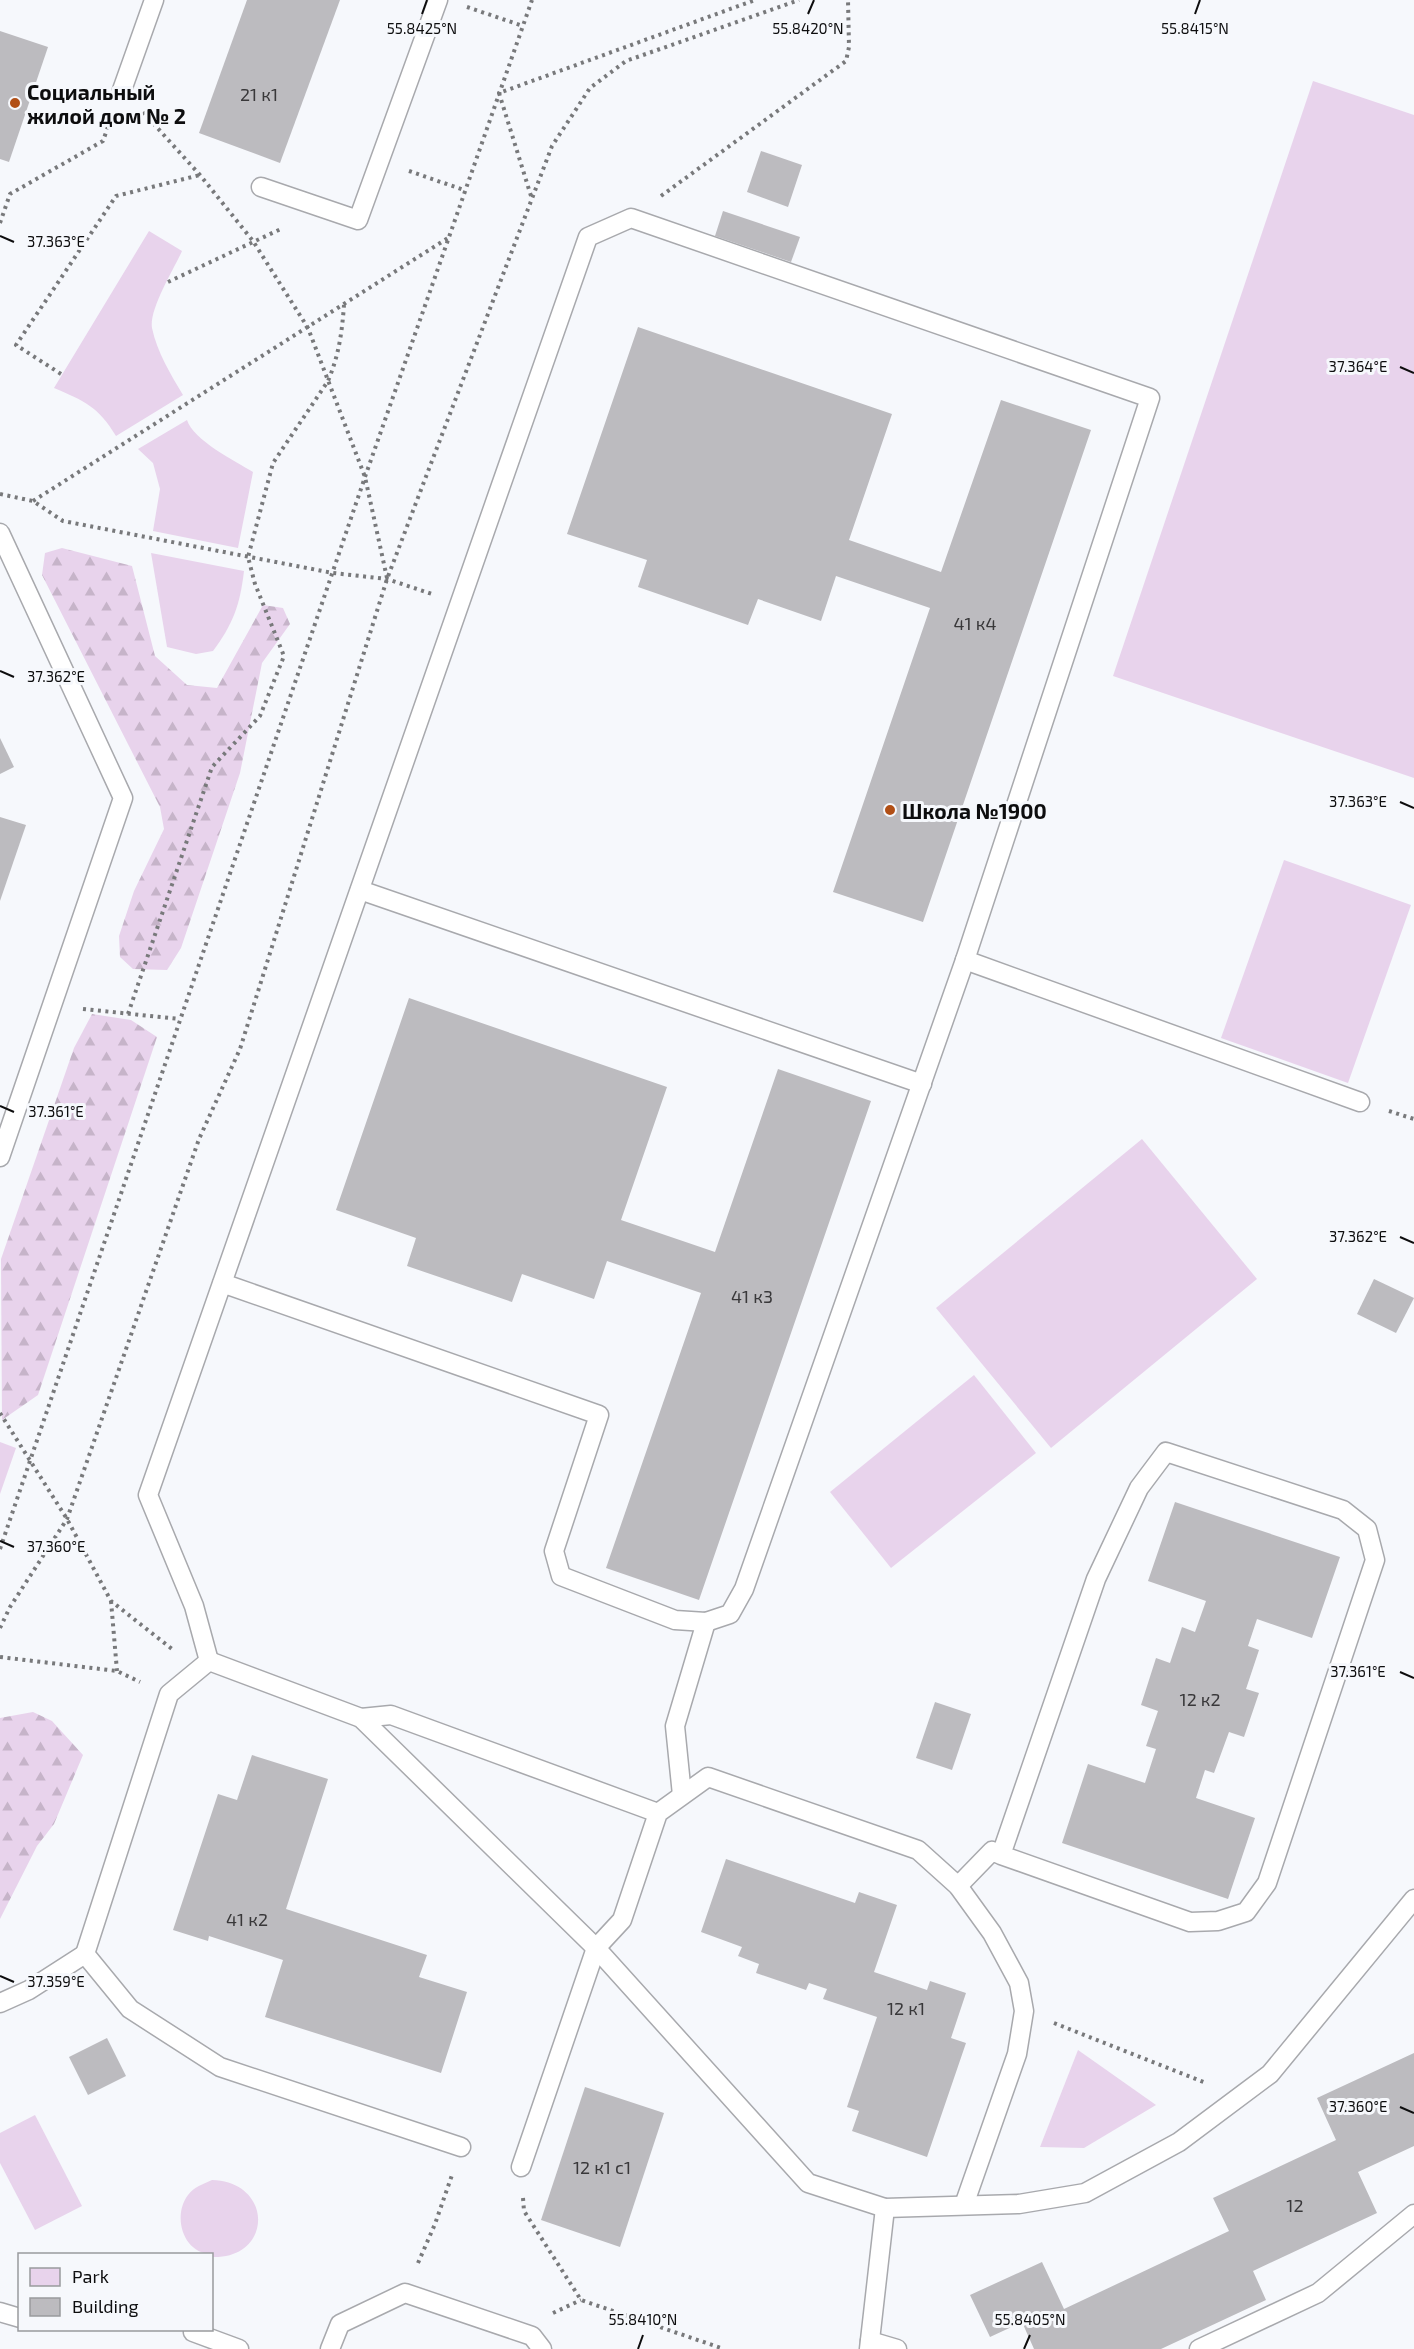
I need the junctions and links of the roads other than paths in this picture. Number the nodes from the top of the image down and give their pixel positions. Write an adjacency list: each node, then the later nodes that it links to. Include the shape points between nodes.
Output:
1 (154, 0): 3 (lane)
2 (447, 2): 4 (lane, via 358,220)
3 (122, 90)
4 (261, 187)
5 (0, 533): 10 (lane, via 123,798)
6 (360, 890): 7 (lane, via 588,237 631,218 1150,398); 8 (lane); 11 (lane)
7 (965, 960): 8 (lane); 9 (lane)
8 (922, 1084): 12 (lane, via 744,1589 730,1614)
9 (1360, 1102)
10 (0, 1157)
11 (222, 1283): 12 (lane, via 599,1415 554,1551 561,1576 675,1620); 13 (lane, via 148,1495 194,1606)
12 (706, 1622): 15 (lane, via 675,1726)
13 (204, 1665): 14 (lane); 21 (lane, via 169,1694)
14 (361, 1718): 16 (lane, via 392,1715); 20 (lane)
15 (682, 1795): 16 (lane); 18 (lane, via 708,1777 918,1850)
16 (658, 1813): 20 (lane, via 622,1920)
17 (1001, 1855): 17 (lane, via 1190,1922 1218,1921 1246,1912 1267,1883 1376,1560 1367,1529 1343,1510 1166,1452 1139,1488 1096,1579); 18 (lane, via 992,1851)
18 (958, 1886): 25 (lane, via 992,1933 1019,1983 1023,2010 1017,2054)
19 (1414, 1899): 25 (lane, via 1270,2074 1179,2142 1085,2193 1019,2204)
20 (596, 1948): 24 (lane); 26 (lane, via 808,2183)
21 (85, 1954): 22 (lane, via 29,1990); 23 (lane, via 130,2009 220,2067)
22 (0, 2003)
23 (461, 2147)
24 (521, 2167)
25 (964, 2205): 26 (lane)
26 (885, 2208): 31 (lane)
27 (1414, 2214): 37 (lane, via 1318,2294)
28 (0, 2312): 29 (lane)
29 (18, 2317)
30 (192, 2331): 32 (lane); 33 (lane)
31 (869, 2345): 36 (lane)
32 (202, 2349)
33 (238, 2349)
34 (330, 2349): 35 (lane, via 340,2324 405,2293 532,2336)
35 (543, 2349)
36 (897, 2349)
37 (1199, 2349)

